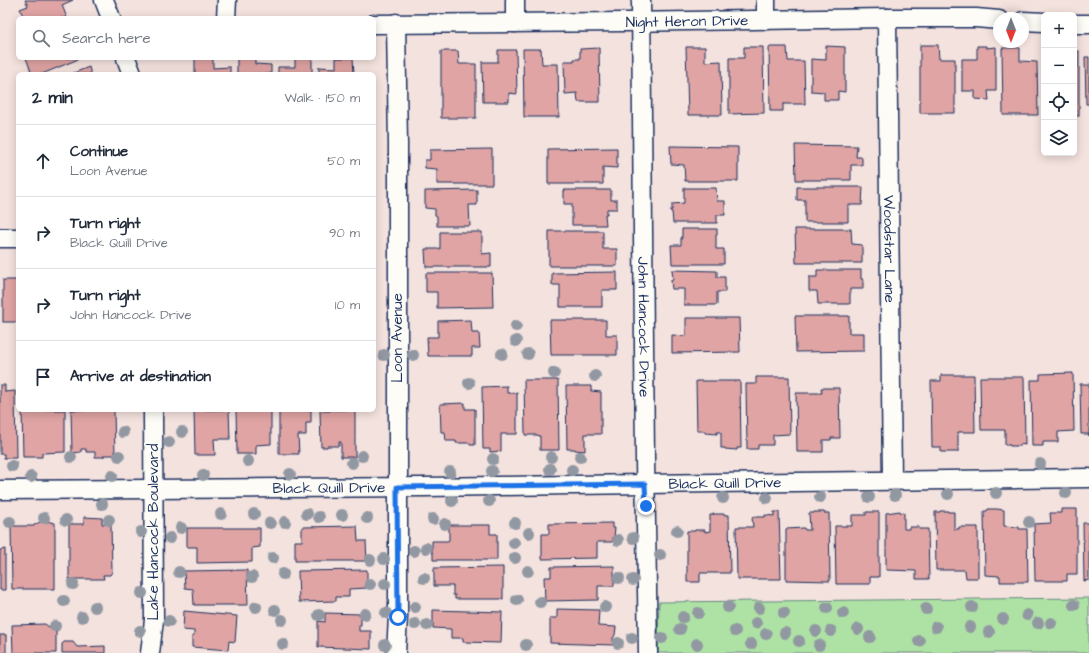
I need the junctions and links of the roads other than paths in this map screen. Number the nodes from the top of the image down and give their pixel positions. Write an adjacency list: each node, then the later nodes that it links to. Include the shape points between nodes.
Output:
1 (104, 0): 6 (street)
2 (227, 0): 7 (street)
3 (515, 0): 15 (street)
4 (641, 0): 12 (street, John Hancock Drive)
5 (766, 0): 10 (street)
6 (110, 16)
7 (226, 16)
8 (887, 18): 9 (street, Night Heron Drive); 10 (street, Night Heron Drive); 25 (street, Woodstar Lane)
9 (993, 19)
10 (766, 20): 12 (street, Night Heron Drive)
11 (1029, 21): 13 (street)
12 (641, 22): 15 (street, Night Heron Drive); 26 (street, John Hancock Drive)
13 (1041, 22)
14 (396, 23): 15 (street, Night Heron Drive); 16 (street, Night Heron Drive); 27 (street, Loon Avenue)
15 (515, 23)
16 (376, 24)
17 (1077, 24): 18 (street)
18 (1089, 24)
19 (127, 60): 20 (street)
20 (131, 72)
21 (0, 238): 22 (street)
22 (16, 238)
23 (152, 412): 28 (street, Lake Hancock Boulevard)
24 (1089, 478): 25 (street, Black Quill Drive)
25 (892, 480): 26 (street, Black Quill Drive)
26 (645, 484): 27 (street, Black Quill Drive); 32 (street, John Hancock Drive)
27 (397, 487): 28 (street, Black Quill Drive); 31 (street, Loon Avenue)
28 (153, 488): 29 (street, Black Quill Drive); 30 (street, Lake Hancock Boulevard, via 154,620)
29 (0, 490)
30 (150, 653)
31 (396, 653)
32 (648, 653)

